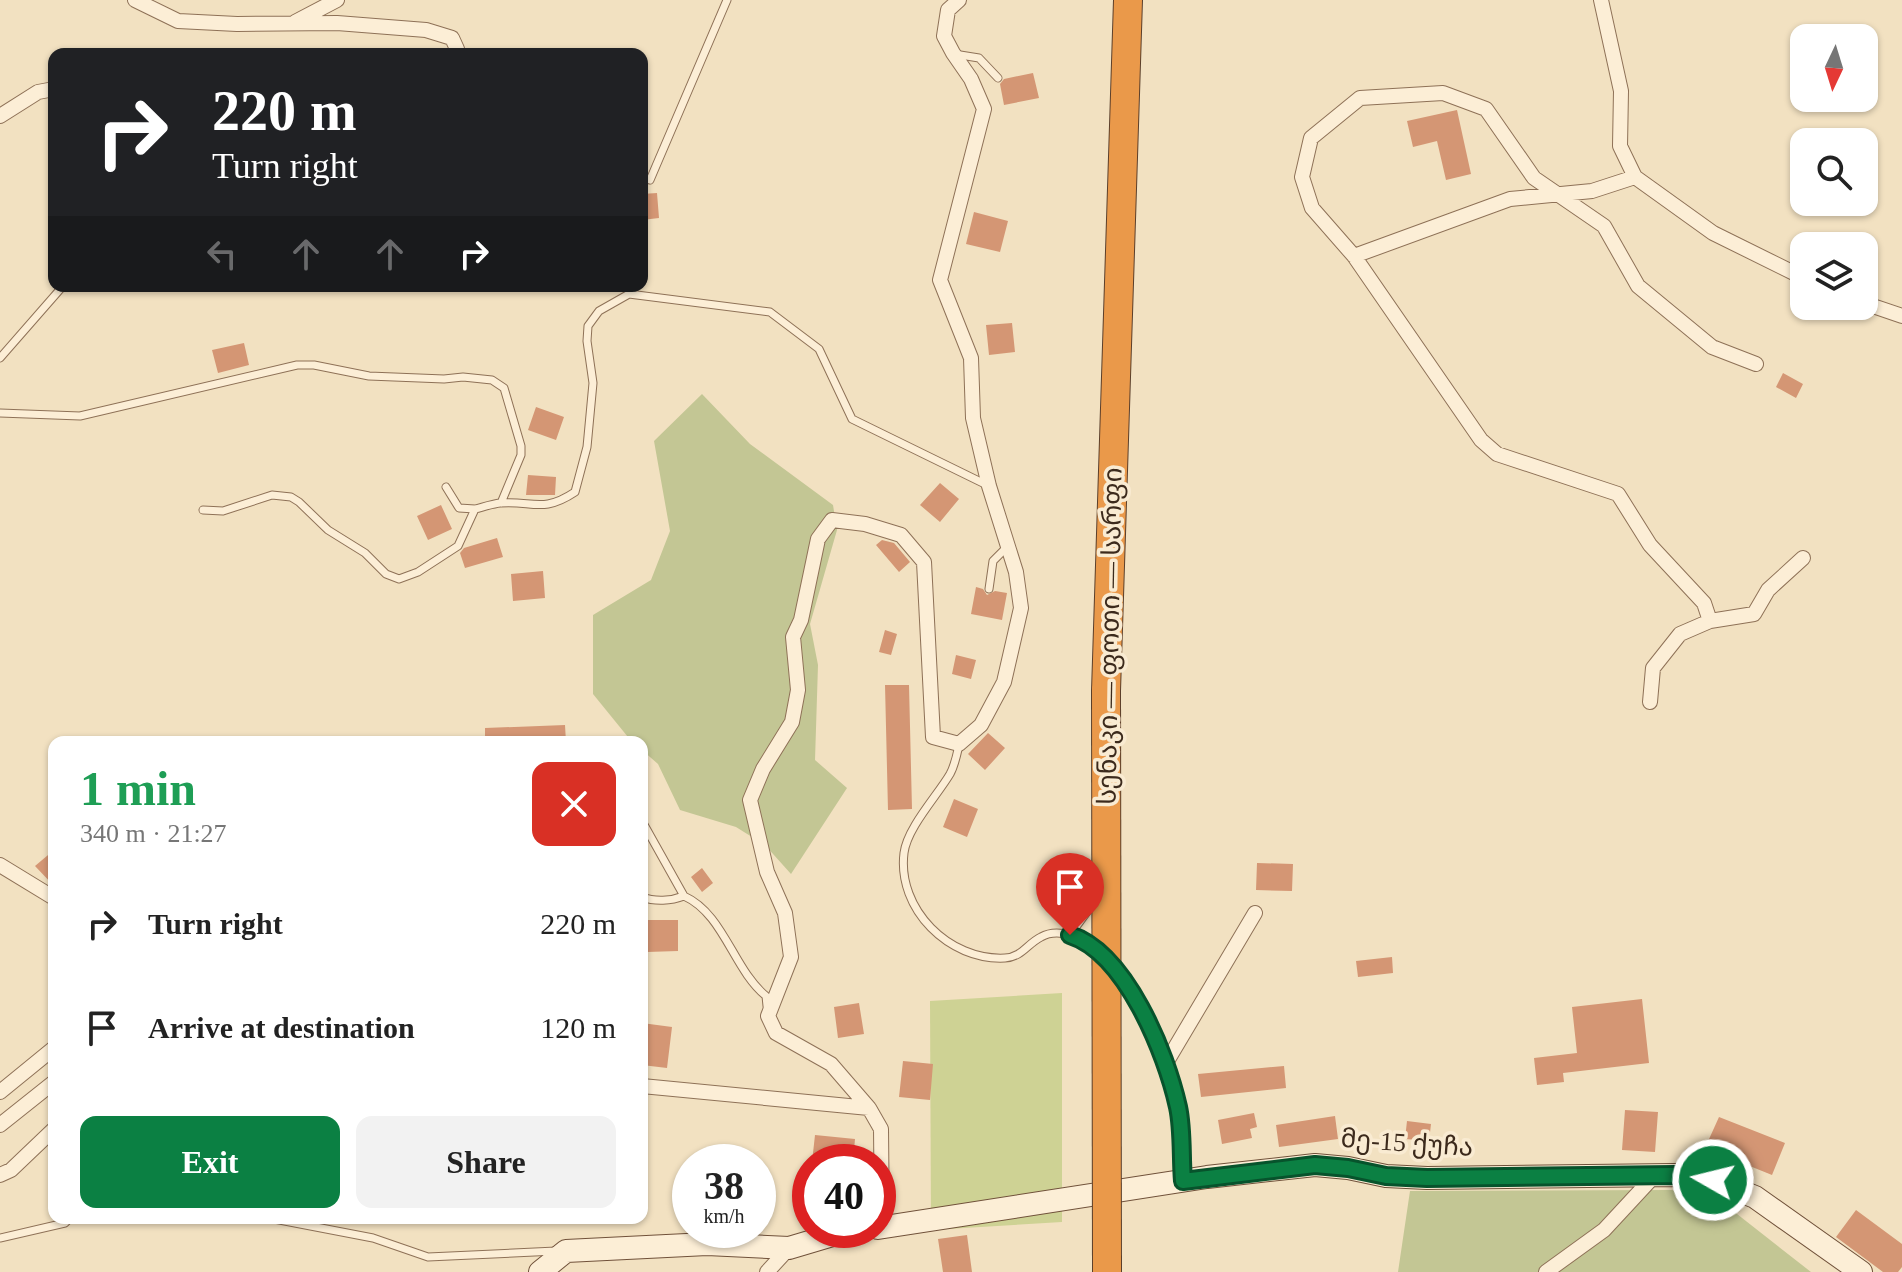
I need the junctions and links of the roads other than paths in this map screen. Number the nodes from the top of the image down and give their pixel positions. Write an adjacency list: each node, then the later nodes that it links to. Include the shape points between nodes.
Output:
1 (135, 0): 7 (street, via 178,21)
2 (337, 0): 7 (street)
3 (727, 0): 14 (lane)
4 (959, 0): 9 (street, via 948,10 944,36)
5 (1128, 0): 65 (highway, სენაკი — ფოთი — სარფი, bridge, via 1106,691)
6 (1601, 0): 13 (street, via 1621,91 1620,146)
7 (294, 23): 8 (street, via 426,30 452,38)
8 (457, 48)
9 (953, 53): 10 (lane, via 979,58); 24 (street, via 984,109 940,280 971,358 973,418)
10 (998, 78)
11 (48, 90): 12 (street)
12 (0, 116)
13 (1635, 177): 15 (street, via 1592,191); 17 (street, via 1713,233)
14 (650, 180)
15 (1558, 194): 16 (street, via 1510,199); 16 (street, via 1534,178 1486,109 1443,93 1360,98 1311,138 1302,177 1312,208); 22 (street, via 1604,226 1638,286 1712,347)
16 (1354, 256): 32 (street, via 1481,440 1497,454 1618,494 1650,545 1704,603)
17 (1790, 271)
18 (58, 292): 21 (lane)
19 (1878, 308): 20 (street)
20 (1902, 316)
21 (0, 358)
22 (1756, 364)
23 (0, 413): 26 (lane, via 80,416 297,365 369,376 492,380 504,388 521,446)
24 (989, 486): 26 (lane, via 852,419 819,349 770,312 629,294 599,311 588,326 593,383 587,447 575,492 549,504); 29 (street)
25 (446, 487): 27 (lane, via 459,508)
26 (501, 503): 27 (lane)
27 (475, 509): 28 (lane, via 458,546 399,579 291,497 272,495 223,511)
28 (203, 510)
29 (1008, 546): 31 (lane, via 993,561); 34 (street, via 1021,608 1013,646 1004,682 981,725)
30 (1803, 558): 32 (street, via 1768,590 1754,614)
31 (989, 589)
32 (1710, 621): 33 (street, via 1680,634 1653,668)
33 (1650, 702)
34 (959, 744): 42 (lane, via 952,770 904,851 904,876 918,913 950,944 982,957 1020,955 1042,935); 43 (street, via 933,737 924,562 901,535 832,520 818,539 793,637 798,690 792,722 750,800 767,872 785,913 791,957)
35 (648, 832): 39 (lane)
36 (0, 865): 38 (street)
37 (1110, 893): 42 (lane, via 1097,897)
38 (48, 894)
39 (684, 896): 40 (lane); 43 (lane, via 711,919 766,996)
40 (648, 897)
41 (1255, 913): 45 (street)
42 (1070, 935): 45 (lane, via 1105,956 1129,986)
43 (768, 1016): 49 (street, via 776,1033 831,1064)
44 (48, 1053): 48 (street)
45 (1166, 1063): 55 (street, via 1179,1110)
46 (48, 1087): 50 (street)
47 (648, 1087): 49 (street)
48 (0, 1092)
49 (869, 1108): 52 (street, via 881,1129)
50 (0, 1125)
51 (48, 1135): 53 (street)
52 (880, 1144)
53 (0, 1175)
54 (1655, 1175): 55 (street, მე-15 ქუჩა, via 1427,1178 1315,1165); 66 (street, via 1604,1230); 67 (street, მე-15 ქუჩა, via 1713,1180 1755,1197)
55 (1183, 1181): 58 (street, მე-15 ქუჩა)
56 (61, 1224): 59 (lane)
57 (300, 1224): 62 (lane, via 373,1238 428,1257)
58 (896, 1225)
59 (0, 1238)
60 (792, 1247): 61 (street, მე-15 ქუჩა)
61 (789, 1248): 62 (street, მე-15 ქუჩა, via 707,1244); 64 (street)
62 (566, 1251): 63 (street)
63 (540, 1272)
64 (767, 1272)
65 (1107, 1272)
66 (1546, 1272)
67 (1861, 1272)

